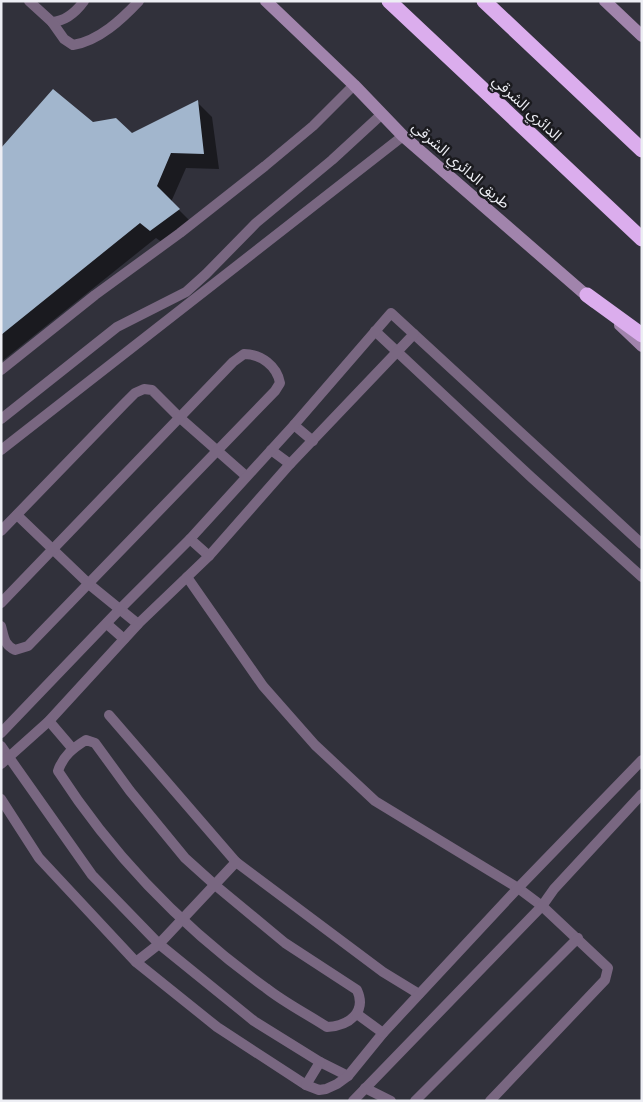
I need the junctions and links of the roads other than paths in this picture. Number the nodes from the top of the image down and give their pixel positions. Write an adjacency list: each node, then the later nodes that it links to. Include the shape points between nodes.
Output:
1 (29, 1): 8 (lane)
2 (84, 1): 8 (lane, via 66,18)
3 (139, 1): 8 (lane, via 99,35 83,44 73,45 64,39)
4 (266, 1): 10 (main road, طريق الدائري الشرقي)
5 (389, 1): 14 (highway, الدائري الشرقي)
6 (484, 1): 13 (highway)
7 (606, 1): 9 (main road)
8 (52, 22)
9 (642, 36)
10 (354, 85): 11 (main road, طريق الدائري الشرقي); 21 (lane, via 313,126 265,166)
11 (382, 114): 12 (main road, طريق الدائري الشرقي); 23 (lane, via 256,223 186,292 117,327)
12 (403, 136): 15 (main road, طريق الدائري الشرقي); 26 (lane)
13 (642, 150)
14 (642, 240)
15 (587, 295): 18 (highway); 19 (main road, طريق الدائري الشرقي)
16 (375, 331): 17 (lane, via 391,313); 20 (lane); 24 (lane)
17 (414, 334): 20 (lane); 34 (lane)
18 (642, 335)
19 (642, 346)
20 (397, 352): 25 (lane); 38 (lane)
21 (1, 370)
22 (179, 417): 27 (lane); 27 (lane, via 244,354 258,356 273,368 280,383 275,391); 31 (lane, via 152,390 135,393); 35 (lane)
23 (1, 419)
24 (294, 425): 25 (lane); 28 (lane)
25 (313, 441): 29 (lane)
26 (1, 450)
27 (219, 450): 30 (lane); 39 (lane)
28 (271, 450): 29 (lane); 30 (lane)
29 (290, 464): 36 (lane)
30 (246, 476): 33 (lane)
31 (17, 515): 32 (lane); 35 (lane)
32 (1, 531)
33 (190, 539): 36 (lane); 41 (lane)
34 (642, 544)
35 (52, 550): 39 (lane); 40 (lane)
36 (209, 556): 37 (lane)
37 (187, 577): 43 (lane); 57 (lane, via 263,686 315,745 375,801)
38 (642, 577)
39 (90, 585): 41 (lane); 44 (lane, via 28,646 15,650 8,647)
40 (1, 603)
41 (120, 610): 42 (lane); 43 (lane)
42 (107, 624): 45 (lane); 48 (lane)
43 (138, 624): 45 (lane)
44 (1, 626)
45 (124, 639): 47 (lane)
46 (109, 715): 55 (lane)
47 (49, 721): 50 (lane); 52 (lane)
48 (1, 733)
49 (1, 746): 52 (lane)
50 (72, 748): 56 (lane, via 86,740 95,742 185,858); 59 (lane, via 58,771 108,841 147,886)
51 (642, 760): 57 (lane)
52 (5, 761): 61 (lane, via 92,875)
53 (642, 794): 58 (lane)
54 (1, 799): 62 (lane, via 39,858)
55 (236, 862): 56 (lane); 63 (lane, via 383,972)
56 (215, 885): 59 (lane); 64 (lane, via 285,943 357,990 361,999)
57 (518, 888): 58 (lane); 63 (lane)
58 (542, 906): 60 (lane); 69 (lane)
59 (182, 919): 61 (lane); 64 (lane, via 266,989 328,1027 338,1026)
60 (578, 938): 72 (lane); 73 (lane, via 608,968 605,980)
61 (159, 944): 62 (lane); 66 (lane, via 254,1021)
62 (136, 962): 68 (lane, via 217,1027)
63 (419, 994): 65 (lane)
64 (357, 1014): 65 (lane)
65 (383, 1033): 67 (lane)
66 (320, 1062): 67 (lane); 68 (lane)
67 (348, 1076): 68 (lane, via 326,1089)
68 (306, 1085)
69 (365, 1088): 70 (lane); 71 (lane)
70 (353, 1101)
71 (391, 1101)
72 (414, 1101)
73 (490, 1101)

